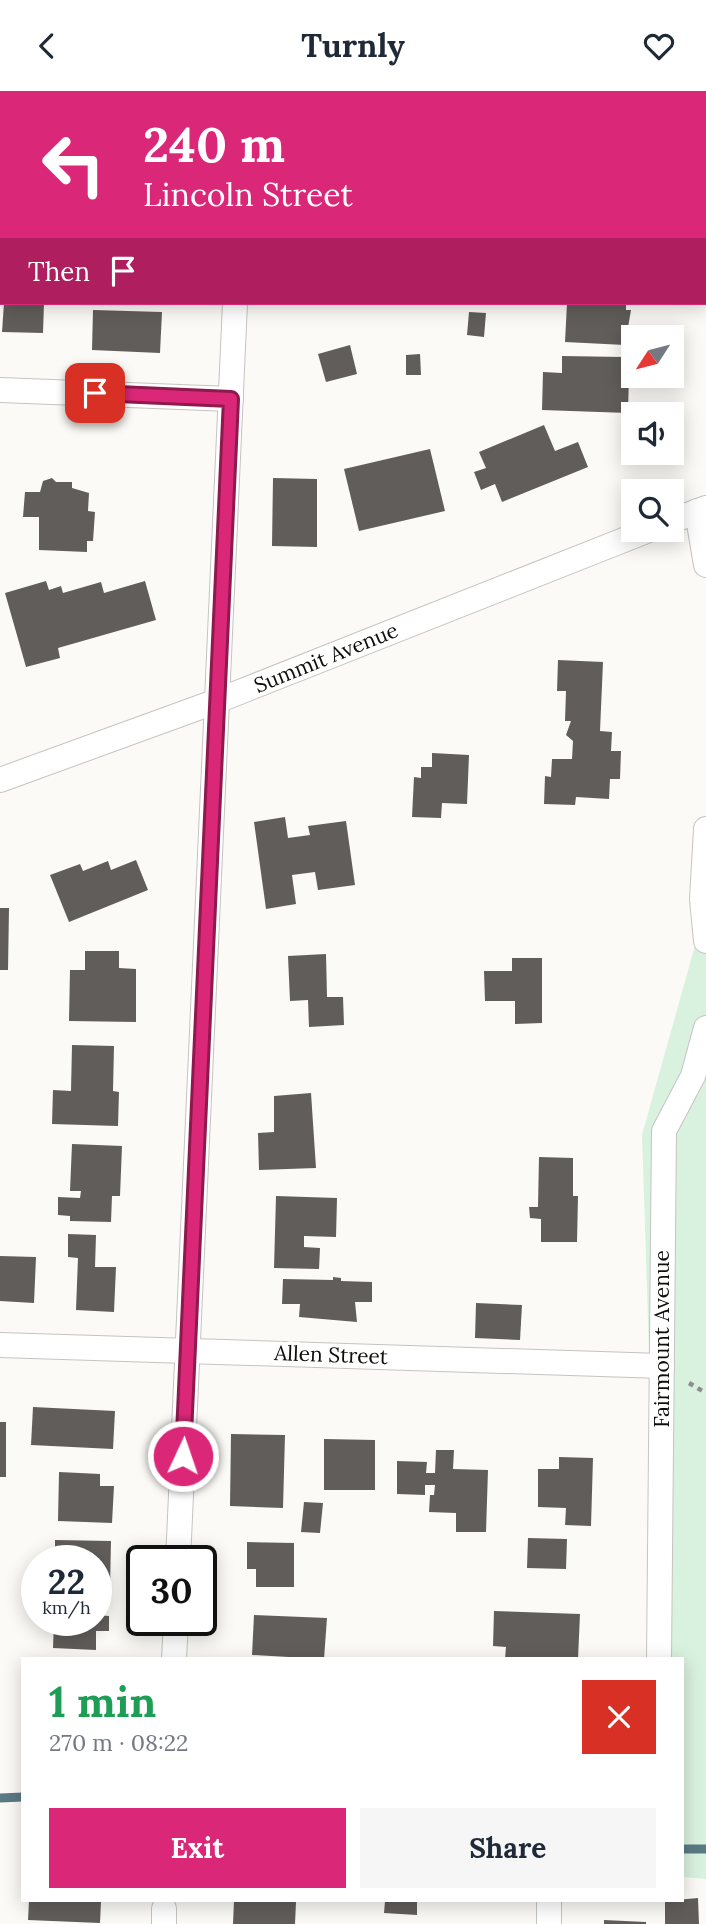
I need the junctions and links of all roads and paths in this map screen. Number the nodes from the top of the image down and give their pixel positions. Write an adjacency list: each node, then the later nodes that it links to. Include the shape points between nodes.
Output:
1 (235, 305): 3 (street)
2 (0, 390): 3 (street)
3 (231, 399): 8 (street)
4 (702, 510): 5 (street); 7 (street)
5 (684, 517)
6 (621, 541): 8 (street, Summit Avenue)
7 (706, 565)
8 (217, 701): 9 (street, Summit Avenue); 14 (street)
9 (0, 780)
10 (706, 829): 11 (street, via 702,899)
11 (706, 941)
12 (706, 1028): 15 (street, Fairmount Avenue, via 693,1076 664,1131)
13 (0, 1345): 14 (street, Allen Street)
14 (188, 1350): 15 (street, Allen Street); 16 (street)
15 (662, 1366): 19 (street, Fairmount Avenue)
16 (179, 1545)
17 (175, 1636): 18 (street)
18 (174, 1657)
19 (659, 1657)
20 (549, 1902): 21 (street)
21 (548, 1924)

